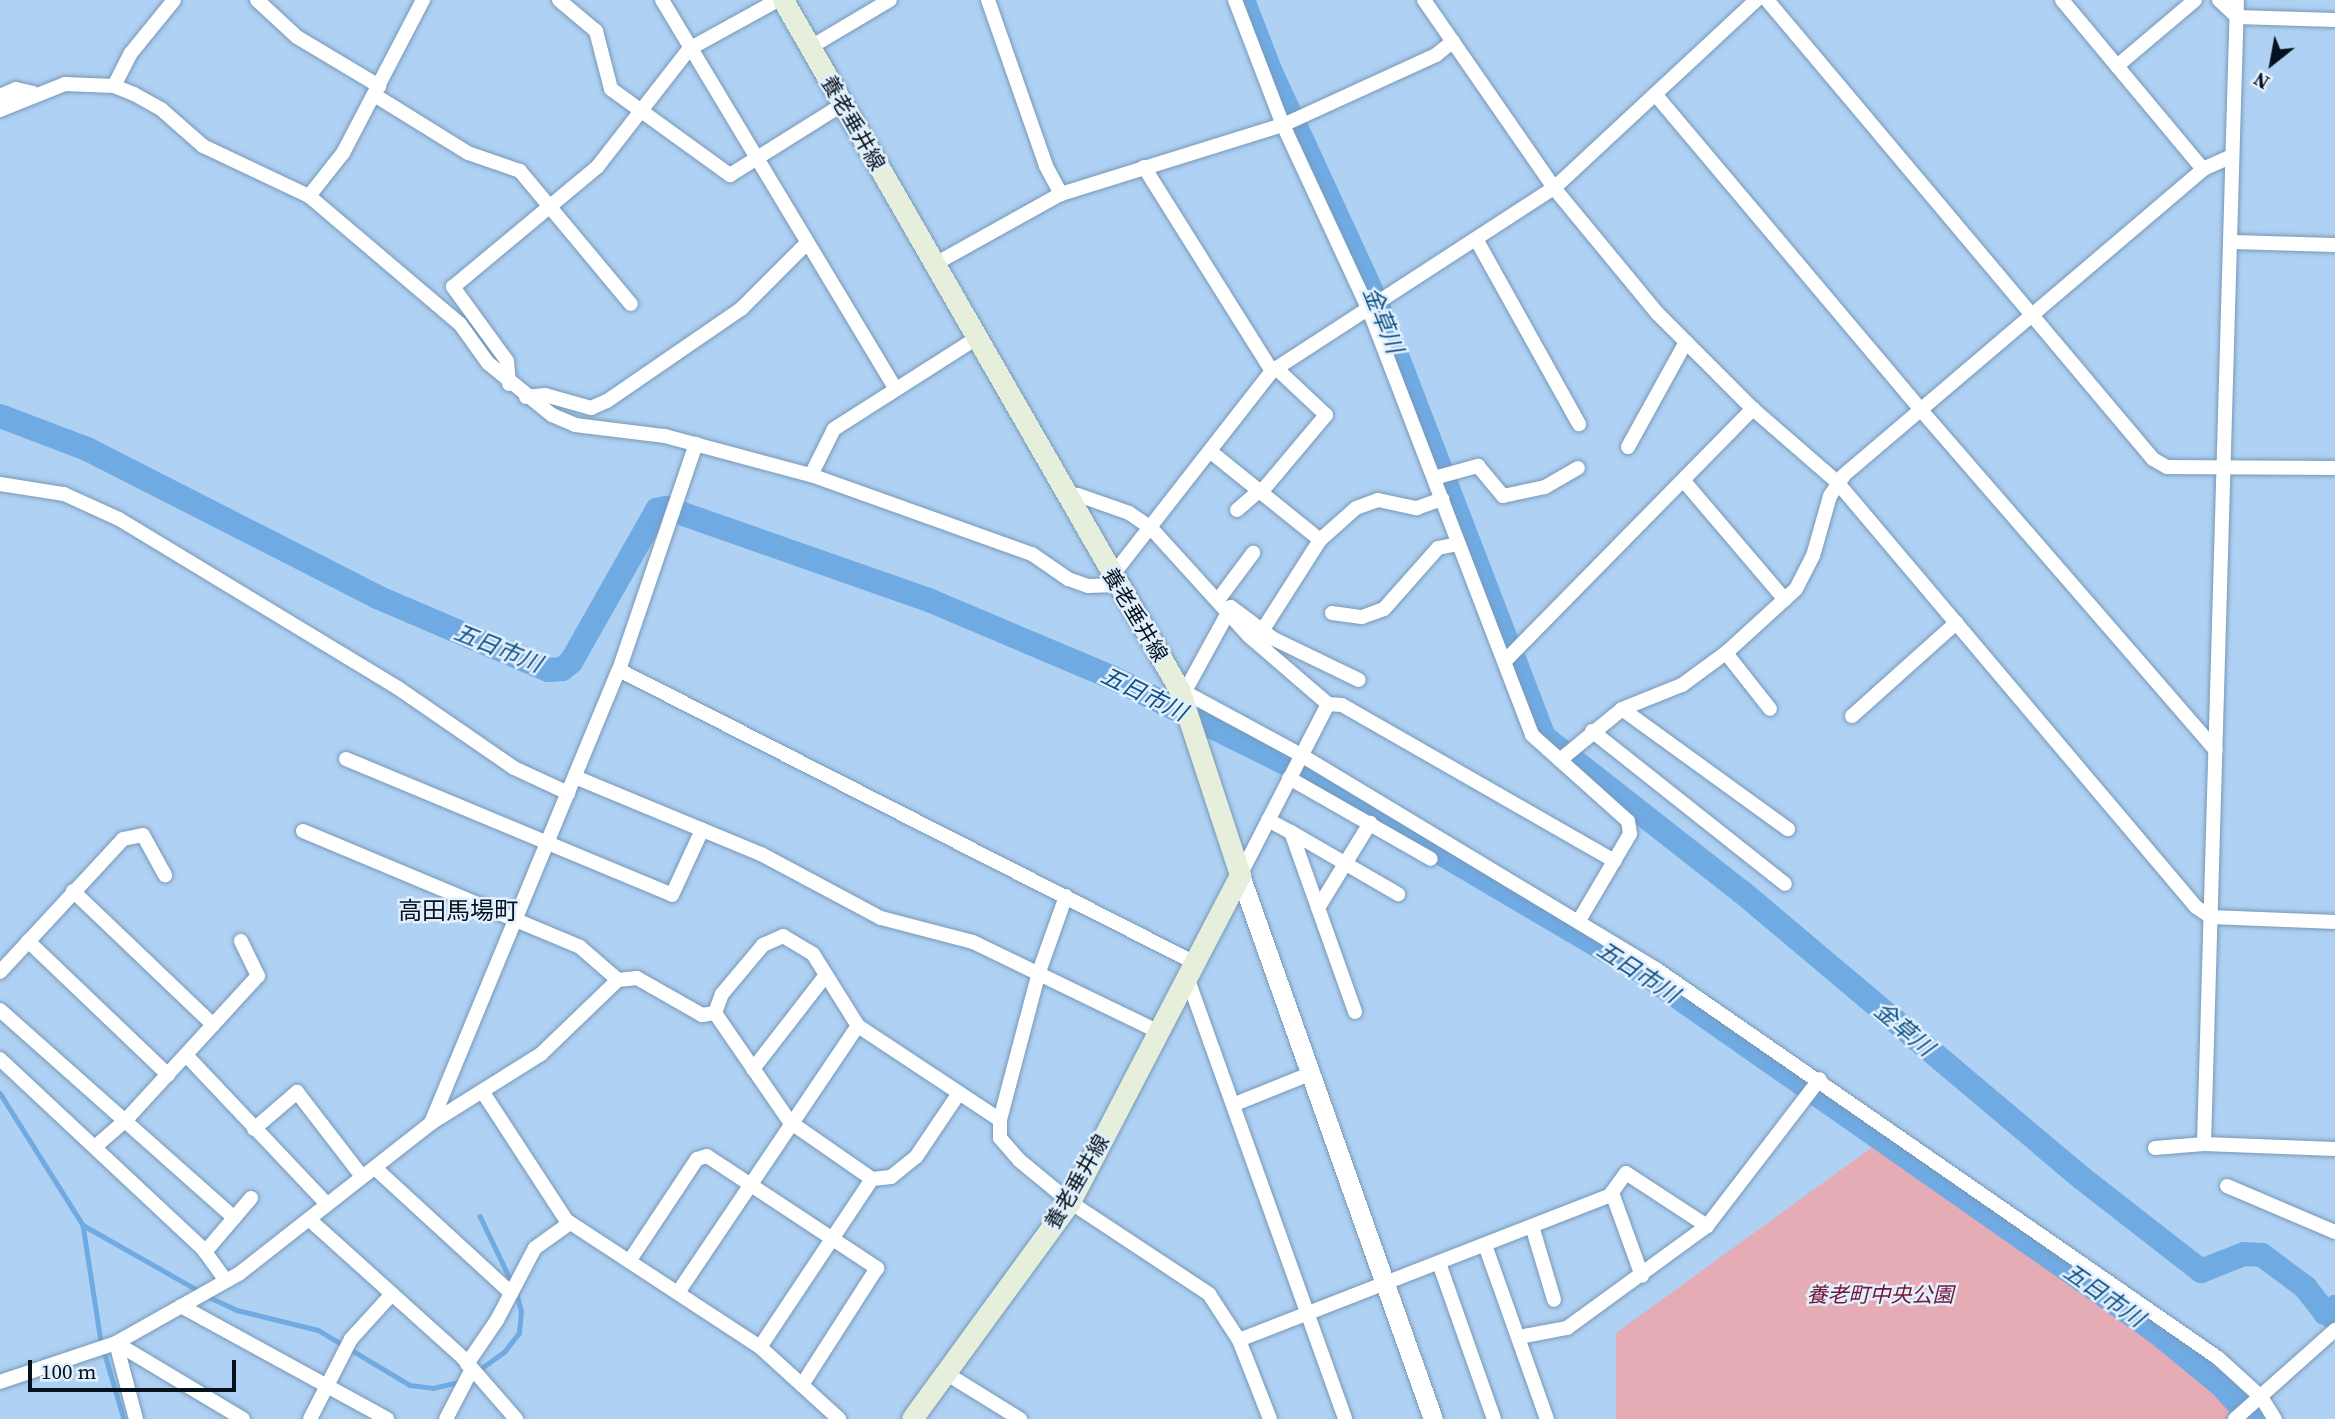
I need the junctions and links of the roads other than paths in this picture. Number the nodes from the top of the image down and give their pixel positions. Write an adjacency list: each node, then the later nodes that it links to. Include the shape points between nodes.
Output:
1 (174, 0): 23 (street, via 131,53)
2 (257, 0): 24 (street, via 297,37)
3 (423, 0): 24 (street)
4 (559, 0): 30 (street, via 596,31 611,89)
5 (662, 0): 21 (street)
6 (780, 0): 20 (main road, 養老垂井線); 21 (street)
7 (890, 0): 20 (street)
8 (988, 0): 37 (street, via 1046,166)
9 (1235, 0): 31 (street)
10 (1424, 0): 19 (street)
11 (1756, 0): 26 (street)
12 (1767, 0): 47 (street)
13 (2062, 0): 22 (street)
14 (2195, 0): 22 (street)
15 (2219, 0): 17 (street)
16 (2238, 0): 17 (street)
17 (2237, 17): 18 (street); 32 (street)
18 (2335, 20)
19 (1453, 41): 31 (street, via 1436,55); 36 (street)
20 (810, 48): 28 (main road, 養老垂井線)
21 (689, 49): 30 (street); 33 (street)
22 (2117, 66): 35 (street)
23 (114, 86): 25 (street, via 65,84); 38 (street, via 160,109 204,146)
24 (378, 91): 38 (street, via 368,100 343,153); 39 (street, via 468,153 520,171)
25 (33, 93): 27 (street, via 16,89); 29 (street)
26 (1655, 94): 36 (street); 55 (street)
27 (0, 96)
28 (844, 104): 33 (street); 44 (main road, 養老垂井線)
29 (0, 110)
30 (641, 110): 33 (street, via 730,175); 39 (street, via 598,166)
31 (1283, 125): 34 (street); 46 (street)
32 (2232, 156): 35 (street); 41 (street)
33 (755, 158): 42 (street)
34 (1144, 167): 37 (street); 50 (street)
35 (2203, 169): 47 (street)
36 (1554, 188): 40 (street); 49 (street)
37 (1061, 194): 44 (street)
38 (309, 196): 51 (street, via 460,324)
39 (552, 207): 45 (street); 51 (street, via 453,287 507,361)
40 (1476, 239): 46 (street); 56 (street)
41 (2231, 242): 43 (street); 60 (street)
42 (806, 244): 52 (street); 53 (street, via 741,309 607,401 591,408 545,395)
43 (2335, 246)
44 (935, 264): 48 (main road, 養老垂井線)
45 (631, 304)
46 (1369, 310): 50 (street); 64 (street)
47 (2033, 315): 55 (street); 60 (street, via 2153,459 2167,467)
48 (977, 338): 52 (street); 69 (main road, 養老垂井線)
49 (1686, 342): 54 (street); 58 (street)
50 (1274, 369): 59 (street); 68 (street, via 1326,415)
51 (509, 384): 53 (street)
52 (895, 388): 63 (street, via 834,429)
53 (526, 397): 57 (street, via 575,425)
54 (1753, 409): 65 (street); 66 (street)
55 (1921, 410): 66 (street); 92 (street)
56 (1579, 424)
57 (696, 444): 63 (street); 84 (street)
58 (1628, 447)
59 (1211, 452): 68 (street); 72 (street)
60 (2225, 467): 62 (street); 92 (street)
61 (1578, 468): 64 (street, via 1545,487 1503,496 1478,466)
62 (2335, 468)
63 (811, 475): 76 (street, via 1032,554 1068,579 1088,586)
64 (1441, 476): 70 (street)
65 (1683, 480): 77 (street); 83 (street)
66 (1837, 482): 77 (street, via 1813,556 1797,589); 80 (street)
67 (0, 484): 98 (street, via 64,494 120,519 398,688 514,768)
68 (1262, 489): 71 (street); 73 (street)
69 (1066, 498): 72 (street, via 1078,495 1129,513); 76 (main road, 養老垂井線)
70 (1442, 499): 73 (street, via 1417,508 1378,500 1356,508); 74 (street)
71 (1237, 510)
72 (1151, 528): 76 (street); 78 (street)
73 (1320, 540): 81 (street)
74 (1459, 544): 79 (street, via 1438,548 1384,609 1362,617); 83 (street)
75 (1253, 553): 78 (street)
76 (1113, 581): 86 (main road, 養老垂井線)
77 (1785, 600): 82 (street)
78 (1223, 605): 81 (street); 86 (street); 87 (street, via 1277,663)
79 (1332, 613)
80 (1956, 623): 90 (street); 116 (street, via 2196,907)
81 (1262, 631): 85 (street)
82 (1726, 653): 88 (street, via 1682,685); 89 (street)
83 (1504, 661): 94 (street, via 1532,735)
84 (619, 670): 96 (street); 114 (street)
85 (1359, 680)
86 (1182, 696): 93 (street); 110 (main road, 養老垂井線)
87 (1328, 704): 93 (street); 107 (street, via 1342,705)
88 (1622, 709): 91 (street); 101 (street)
89 (1770, 709)
90 (1852, 716)
91 (1592, 731): 94 (street); 111 (street)
92 (2216, 750): 116 (street)
93 (1301, 755): 97 (street); 117 (street)
94 (1565, 755): 107 (street, via 1628,821 1629,834)
95 (346, 759): 105 (street)
96 (575, 777): 98 (street); 102 (street)
97 (1289, 778): 99 (street); 100 (street)
98 (568, 793): 105 (street)
99 (1268, 820): 104 (street); 110 (street)
100 (1370, 823): 106 (street); 108 (street)
101 (1788, 829)
102 (702, 830): 105 (street, via 672,895); 124 (street, via 761,854 881,918 973,942)
103 (303, 831): 118 (street)
104 (1291, 832): 108 (street); 115 (street)
105 (548, 846): 118 (street)
106 (1430, 859)
107 (1614, 861): 117 (street)
108 (1346, 864): 113 (street); 115 (street)
109 (165, 875): 112 (street, via 142,835 123,839)
110 (1240, 875): 122 (main road, 養老垂井線); 136 (street)
111 (1785, 884)
112 (73, 891): 120 (street); 130 (street)
113 (1398, 894)
114 (1066, 896): 122 (street); 124 (street)
115 (1318, 908): 128 (street)
116 (2211, 918): 119 (street); 147 (street)
117 (1580, 919): 138 (street)
118 (515, 922): 126 (street, via 580,947); 145 (street)
119 (2335, 922)
120 (28, 941): 123 (street); 137 (street)
121 (241, 941): 130 (street, via 258,976)
122 (1191, 970): 132 (main road, 養老垂井線); 141 (street)
123 (0, 972)
124 (1039, 972): 132 (street); 142 (street)
125 (826, 975): 129 (street, via 813,954 783,936 763,945 722,994); 131 (street); 135 (street)
126 (618, 980): 129 (street, via 637,978 702,1015); 140 (street, via 541,1055)
127 (0, 1010): 143 (street)
128 (1355, 1012)
129 (715, 1013): 135 (street)
130 (213, 1025): 133 (street)
131 (858, 1026): 139 (street); 144 (street)
132 (1159, 1032): 158 (main road, 養老垂井線)
133 (186, 1055): 137 (street); 146 (street)
134 (0, 1059): 148 (street)
135 (753, 1069): 144 (street)
136 (1312, 1073): 141 (street); 173 (street)
137 (168, 1075): 143 (street)
138 (1819, 1079): 164 (street); 190 (street, via 2218,1358)
139 (959, 1093): 142 (street); 153 (street, via 916,1157 891,1177)
140 (484, 1094): 145 (street); 162 (street)
141 (1235, 1104): 179 (street)
142 (1000, 1120): 158 (street, via 1000,1138)
143 (124, 1122): 148 (street); 160 (street)
144 (790, 1122): 153 (street); 154 (street)
145 (431, 1123): 151 (street)
146 (254, 1129): 152 (street, via 297,1093); 159 (street)
147 (2204, 1144): 149 (street); 150 (street)
148 (96, 1146): 168 (street)
149 (2155, 1148)
150 (2335, 1149)
151 (375, 1168): 152 (street); 175 (street)
152 (361, 1175): 159 (street)
153 (872, 1179): 166 (street)
154 (748, 1183): 166 (street); 169 (street, via 707,1156 697,1159); 174 (street)
155 (2227, 1186): 165 (street)
156 (1612, 1193): 163 (street); 164 (street, via 1626,1173); 171 (street)
157 (251, 1198): 160 (street)
158 (1070, 1202): 182 (street, via 1191,1278 1209,1294); 186 (main road, 養老垂井線)
159 (327, 1205): 161 (street)
160 (234, 1218): 168 (street)
161 (310, 1220): 172 (street); 176 (street)
162 (570, 1223): 169 (street); 175 (street, via 535,1248)
163 (1532, 1226): 167 (street); 177 (street)
164 (1707, 1226): 171 (street)
165 (2335, 1232)
166 (833, 1238): 184 (street); 188 (street, via 877,1268)
167 (1485, 1245): 170 (street); 181 (street)
168 (205, 1252): 172 (street)
169 (630, 1260): 174 (street)
170 (1439, 1263): 173 (street); 203 (street)
171 (1642, 1276): 181 (street, via 1567,1328)
172 (226, 1281): 178 (street)
173 (1386, 1284): 179 (street); 202 (street)
174 (679, 1291): 184 (street)
175 (512, 1293): 185 (street)
176 (392, 1294): 185 (street); 189 (street, via 351,1339)
177 (1554, 1300)
178 (181, 1306): 183 (street); 189 (street)
179 (1309, 1313): 182 (street); 201 (street)
180 (2335, 1330): 190 (street)
181 (1519, 1337): 204 (street)
182 (1239, 1340): 200 (street)
183 (116, 1343): 187 (street); 191 (street); 192 (street)
184 (760, 1347): 188 (street)
185 (469, 1367): 195 (street); 196 (street)
186 (947, 1374): 198 (main road, 養老垂井線); 199 (street)
187 (0, 1382)
188 (802, 1385): 197 (street)
189 (326, 1388): 193 (street); 194 (street)
190 (2261, 1397): 205 (street); 206 (street)
191 (136, 1419)
192 (243, 1419)
193 (310, 1419)
194 (387, 1419)
195 (446, 1419)
196 (516, 1419)
197 (839, 1419)
198 (912, 1419)
199 (1020, 1419)
200 (1270, 1419)
201 (1345, 1419)
202 (1433, 1419)
203 (1493, 1419)
204 (1547, 1419)
205 (2235, 1419)
206 (2275, 1419)

